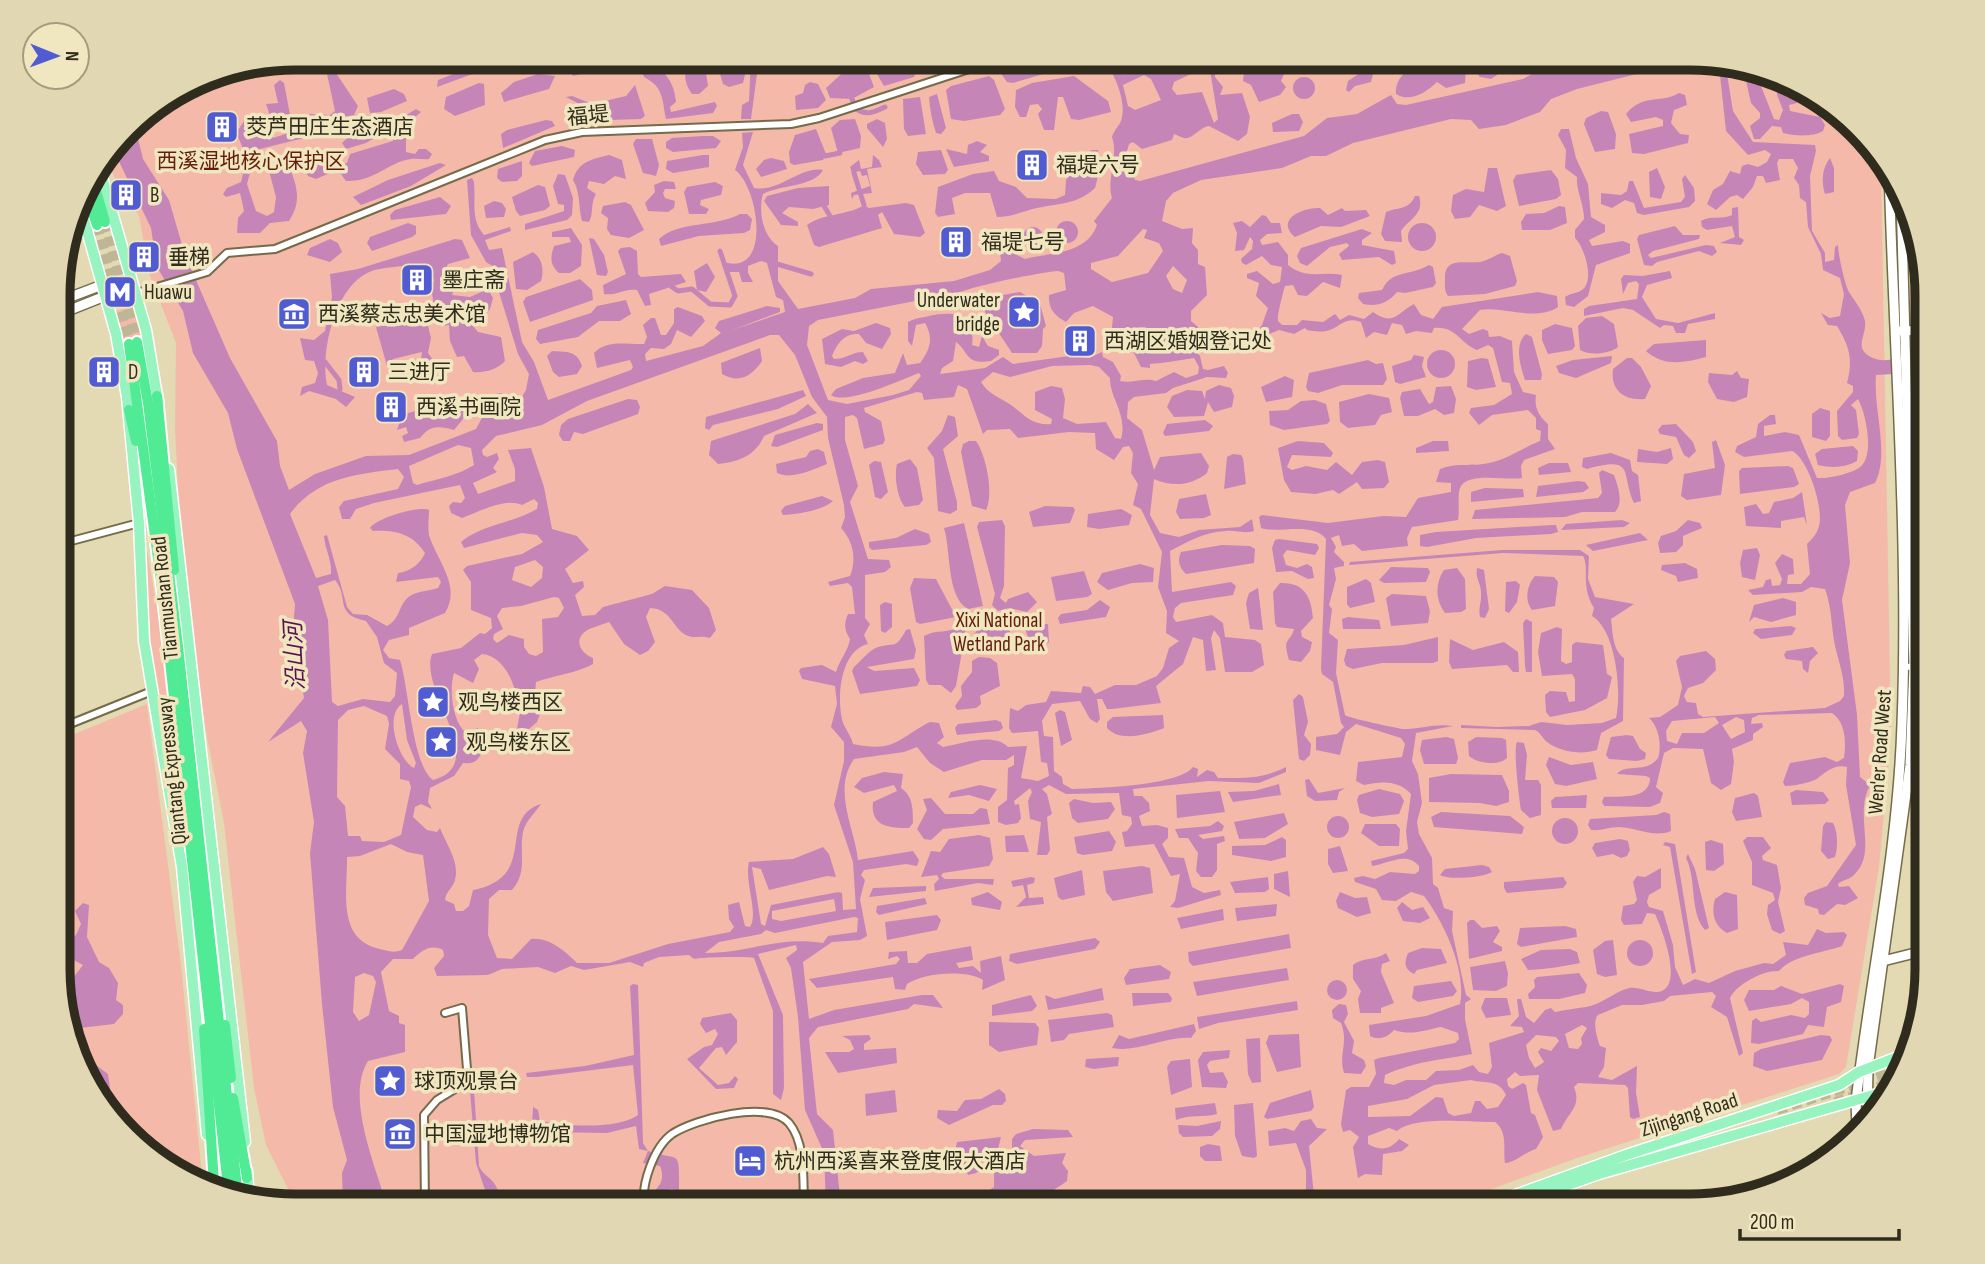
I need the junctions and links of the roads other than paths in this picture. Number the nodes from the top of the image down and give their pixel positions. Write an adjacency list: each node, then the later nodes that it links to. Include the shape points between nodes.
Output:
1 (966, 70): 9 (street, 福堤, via 791,124 582,132 545,140 374,212 275,249 227,253 207,272)
2 (101, 181): 9 (main road, Tianmushan Road)
3 (99, 185): 5 (highway, via 101,224)
4 (1890, 192): 14 (main road)
5 (90, 201)
6 (84, 219): 8 (main road, Tianmushan Road)
7 (1902, 220): 12 (main road)
8 (104, 290): 9 (main road); 10 (main road); 11 (main road); 17 (main road, Tianmushan Road)
9 (137, 293): 16 (main road, Tianmushan Road)
10 (70, 298)
11 (70, 309)
12 (1904, 330): 13 (main road); 14 (main road); 15 (main road)
13 (1915, 330)
14 (1894, 331): 15 (main road)
15 (1900, 375): 22 (main road, Wen'er Road West); 23 (main road, Wen'er Road West)
16 (158, 396): 21 (highway); 38 (main road, Tianmushan Road, via 186,611)
17 (129, 410): 18 (main road, Tianmushan Road); 20 (highway)
18 (139, 523): 19 (street); 24 (main road, Tianmushan Road, via 142,617)
19 (70, 541)
20 (165, 620): 21 (highway, Qiantang Expressway, via 133,343 148,403); 27 (highway, Qiantang Expressway)
21 (178, 646): 27 (highway, Qiantang Expressway)
22 (1914, 666): 23 (street); 28 (main road, Wen'er Road West, via 1910,765)
23 (1903, 667): 31 (main road, Wen'er Road West, via 1900,766)
24 (152, 691): 25 (street); 36 (main road, Tianmushan Road, via 182,867)
25 (70, 724)
26 (1915, 953): 28 (main road)
27 (207, 960): 37 (highway); 38 (highway, via 229,1050); 39 (highway, Qiantang Expressway); 40 (highway, Qiantang Expressway)
28 (1883, 961): 31 (main road, Wen'er Road West)
29 (446, 1010): 42 (street, via 462,1008 468,1081 437,1100 424,1115)
30 (1897, 1057): 31 (main road, Zijingang Road)
31 (1864, 1070): 33 (main road, Wen'er Road West); 45 (main road, Zijingang Road, via 1839,1085)
32 (1877, 1095): 33 (main road, Zijingang Road)
33 (1860, 1100): 34 (main road, Wen'er Road West); 35 (main road, Wen'er Road West); 46 (main road, Zijingang Road, via 1598,1174)
34 (1864, 1111)
35 (1858, 1118)
36 (213, 1178)
37 (214, 1178)
38 (247, 1178): 41 (main road, Tianmushan Road)
39 (228, 1183)
40 (237, 1186)
41 (249, 1189)
42 (425, 1194)
43 (643, 1194): 44 (street, via 660,1148 671,1135 688,1126 765,1111 782,1118 796,1137)
44 (803, 1194)
45 (1518, 1194)
46 (1543, 1194)

